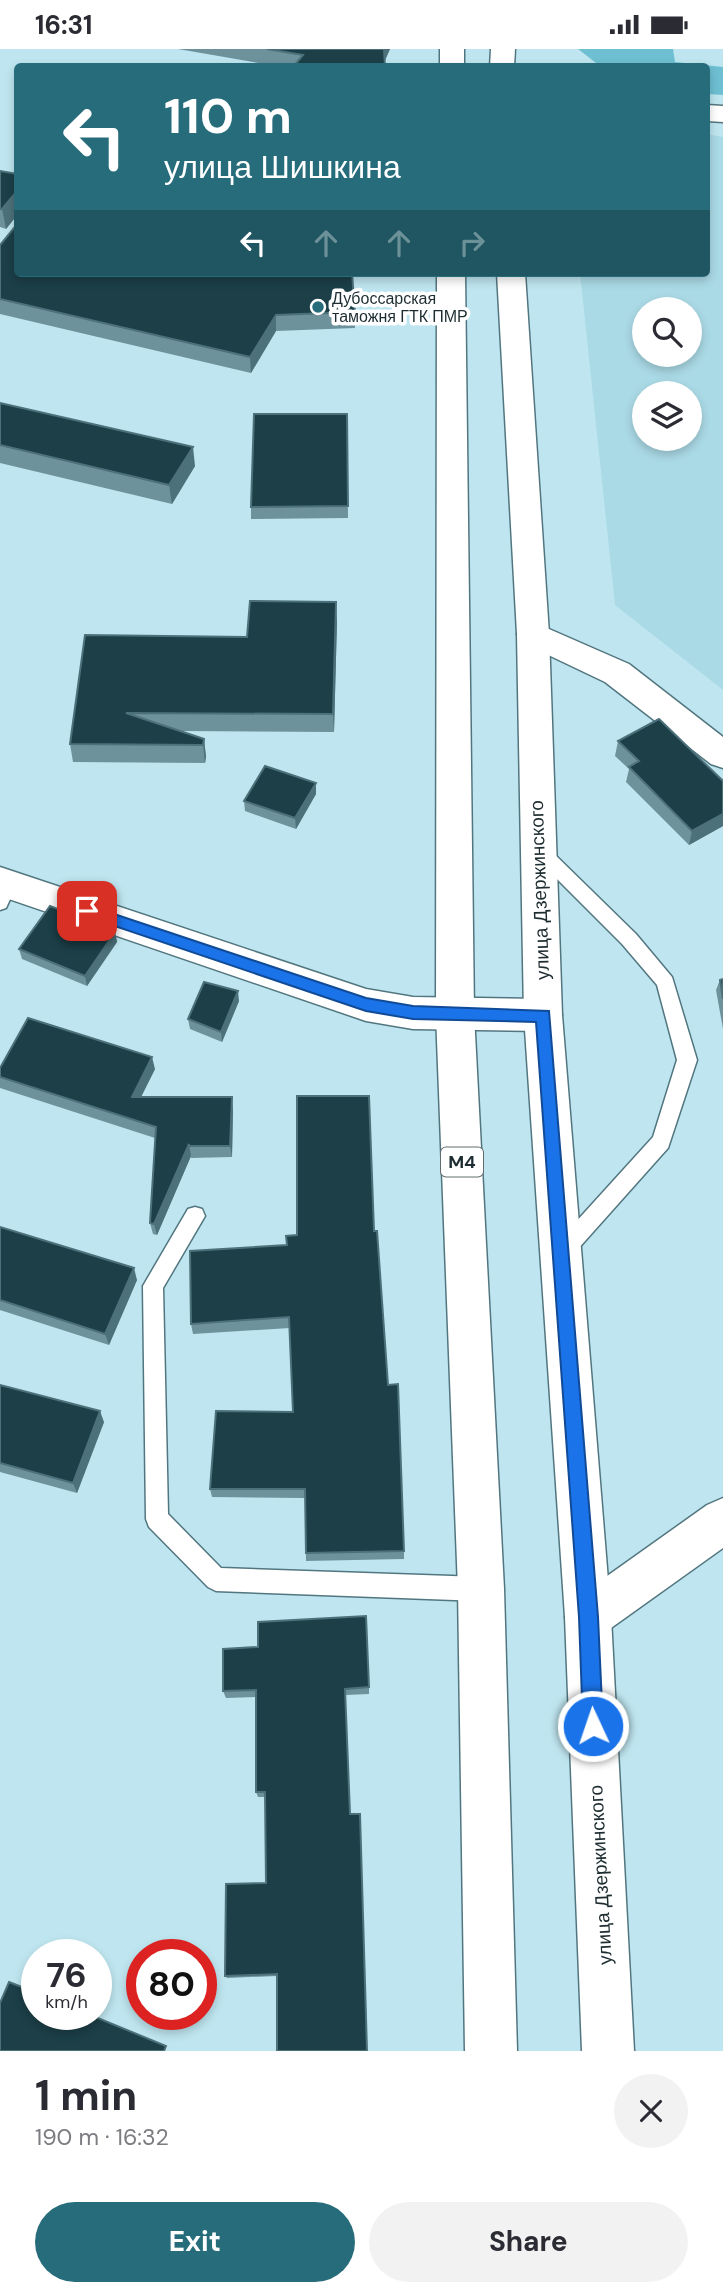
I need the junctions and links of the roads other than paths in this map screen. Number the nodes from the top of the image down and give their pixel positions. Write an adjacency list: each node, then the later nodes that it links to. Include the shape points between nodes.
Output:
1 (451, 277): 7 (main road, M4)
2 (511, 277): 3 (main road, улица Дзержинского)
3 (533, 633): 4 (main road, via 617,673); 5 (main road, улица Дзержинского)
4 (723, 755)
5 (538, 849): 8 (main road, улица Дзержинского); 10 (lane, via 666,982 687,1060 661,1143)
6 (3, 890): 7 (main road, via 366,1005)
7 (455, 1014): 8 (main road); 12 (main road, M4)
8 (543, 1016): 10 (main road, улица Дзержинского)
9 (195, 1216): 12 (lane, via 153,1286 157,1519 216,1579)
10 (561, 1253): 13 (main road, улица Дзержинского)
11 (723, 1521): 13 (main road)
12 (481, 1589): 14 (main road, M4)
13 (588, 1617): 15 (main road, улица Дзержинского)
14 (491, 2051)
15 (608, 2051)

